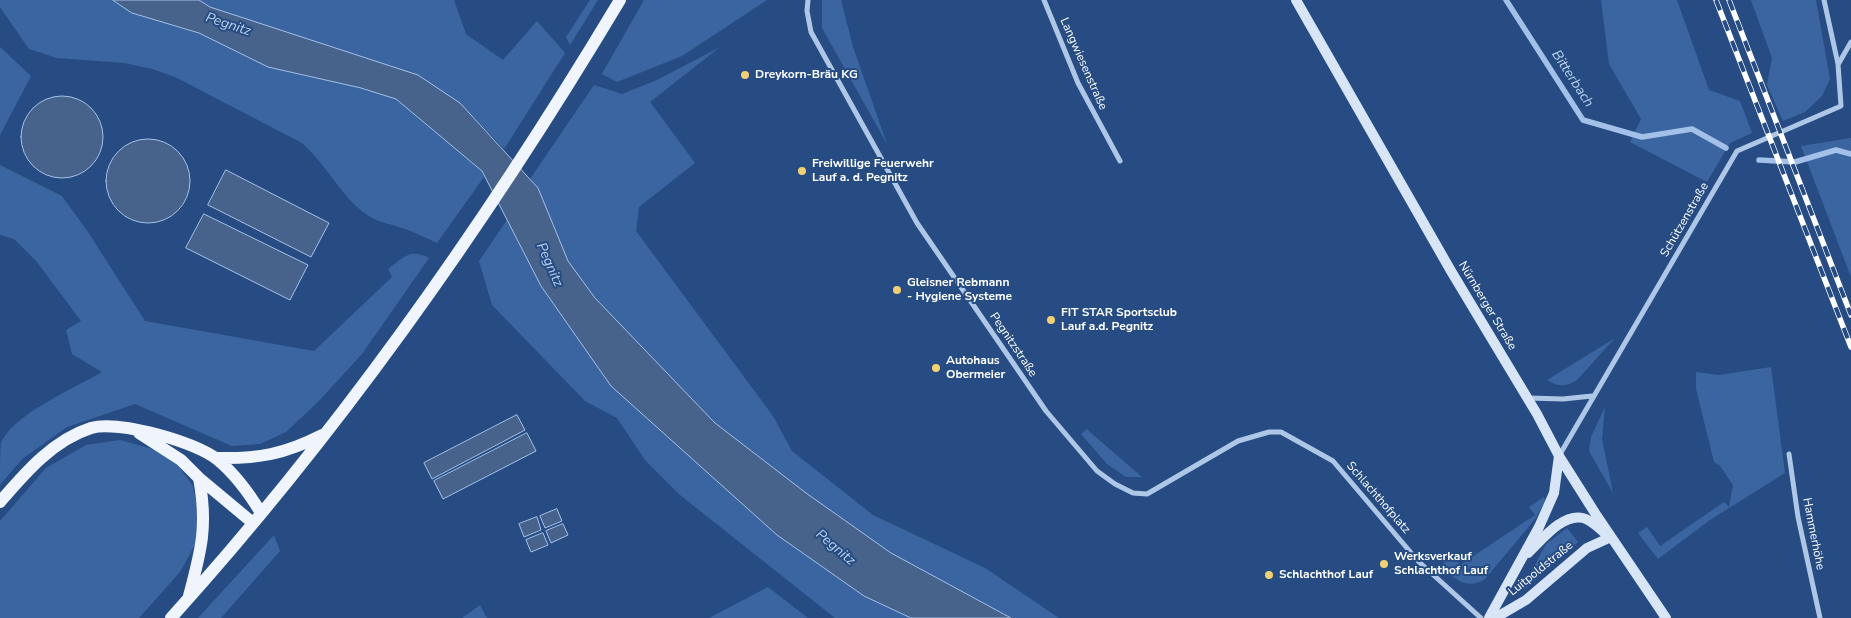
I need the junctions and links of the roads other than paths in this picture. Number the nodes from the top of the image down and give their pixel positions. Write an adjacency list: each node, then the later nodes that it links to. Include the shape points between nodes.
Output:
1 (620, 0): 13 (main road, via 533,140 421,306)
2 (808, 0): 12 (street, Pegnitzstraße, via 811,32 917,223 1046,411 1097,471 1132,493 1147,494 1238,441)
3 (1044, 0): 8 (street, Langwiesenstraße, via 1078,84)
4 (1296, 0): 10 (main road, Nürnberger Straße, via 1451,271)
5 (1824, 0): 7 (street)
6 (1851, 42): 7 (street)
7 (1838, 64): 9 (street, Schützenstraße, via 1842,106 1737,151)
8 (1120, 161)
9 (1592, 396): 10 (street); 15 (street, Schützenstraße)
10 (1528, 398): 15 (main road, Nürnberger Straße)
11 (133, 429): 16 (main road, via 165,436); 17 (main road, via 182,460); 18 (main road, via 103,427 77,434 28,470)
12 (1269, 432): 25 (street, Schlachthofplatz, via 1281,432 1333,461 1418,561)
13 (326, 433): 16 (main road, via 274,455 246,459); 19 (main road)
14 (1789, 454): 29 (street, Hammerhöhe, via 1798,517)
15 (1559, 456): 21 (main road, Nürnberger Straße); 22 (main road, Luitpoldstraße, via 1554,493)
16 (217, 458): 19 (main road, via 241,482)
17 (199, 478): 20 (main road); 23 (main road, via 205,522)
18 (0, 502)
19 (262, 513): 20 (main road)
20 (253, 523): 23 (main road)
21 (1611, 537): 22 (main road, Luitpoldstraße, via 1584,518 1570,519 1552,530); 27 (main road, Luitpoldstraße, via 1587,548 1526,600); 28 (main road, Nürnberger Straße)
22 (1520, 560): 26 (main road, Luitpoldstraße)
23 (188, 599): 24 (main road)
24 (171, 618)
25 (1481, 618)
26 (1489, 618)
27 (1494, 618)
28 (1666, 618)
29 (1820, 618)

